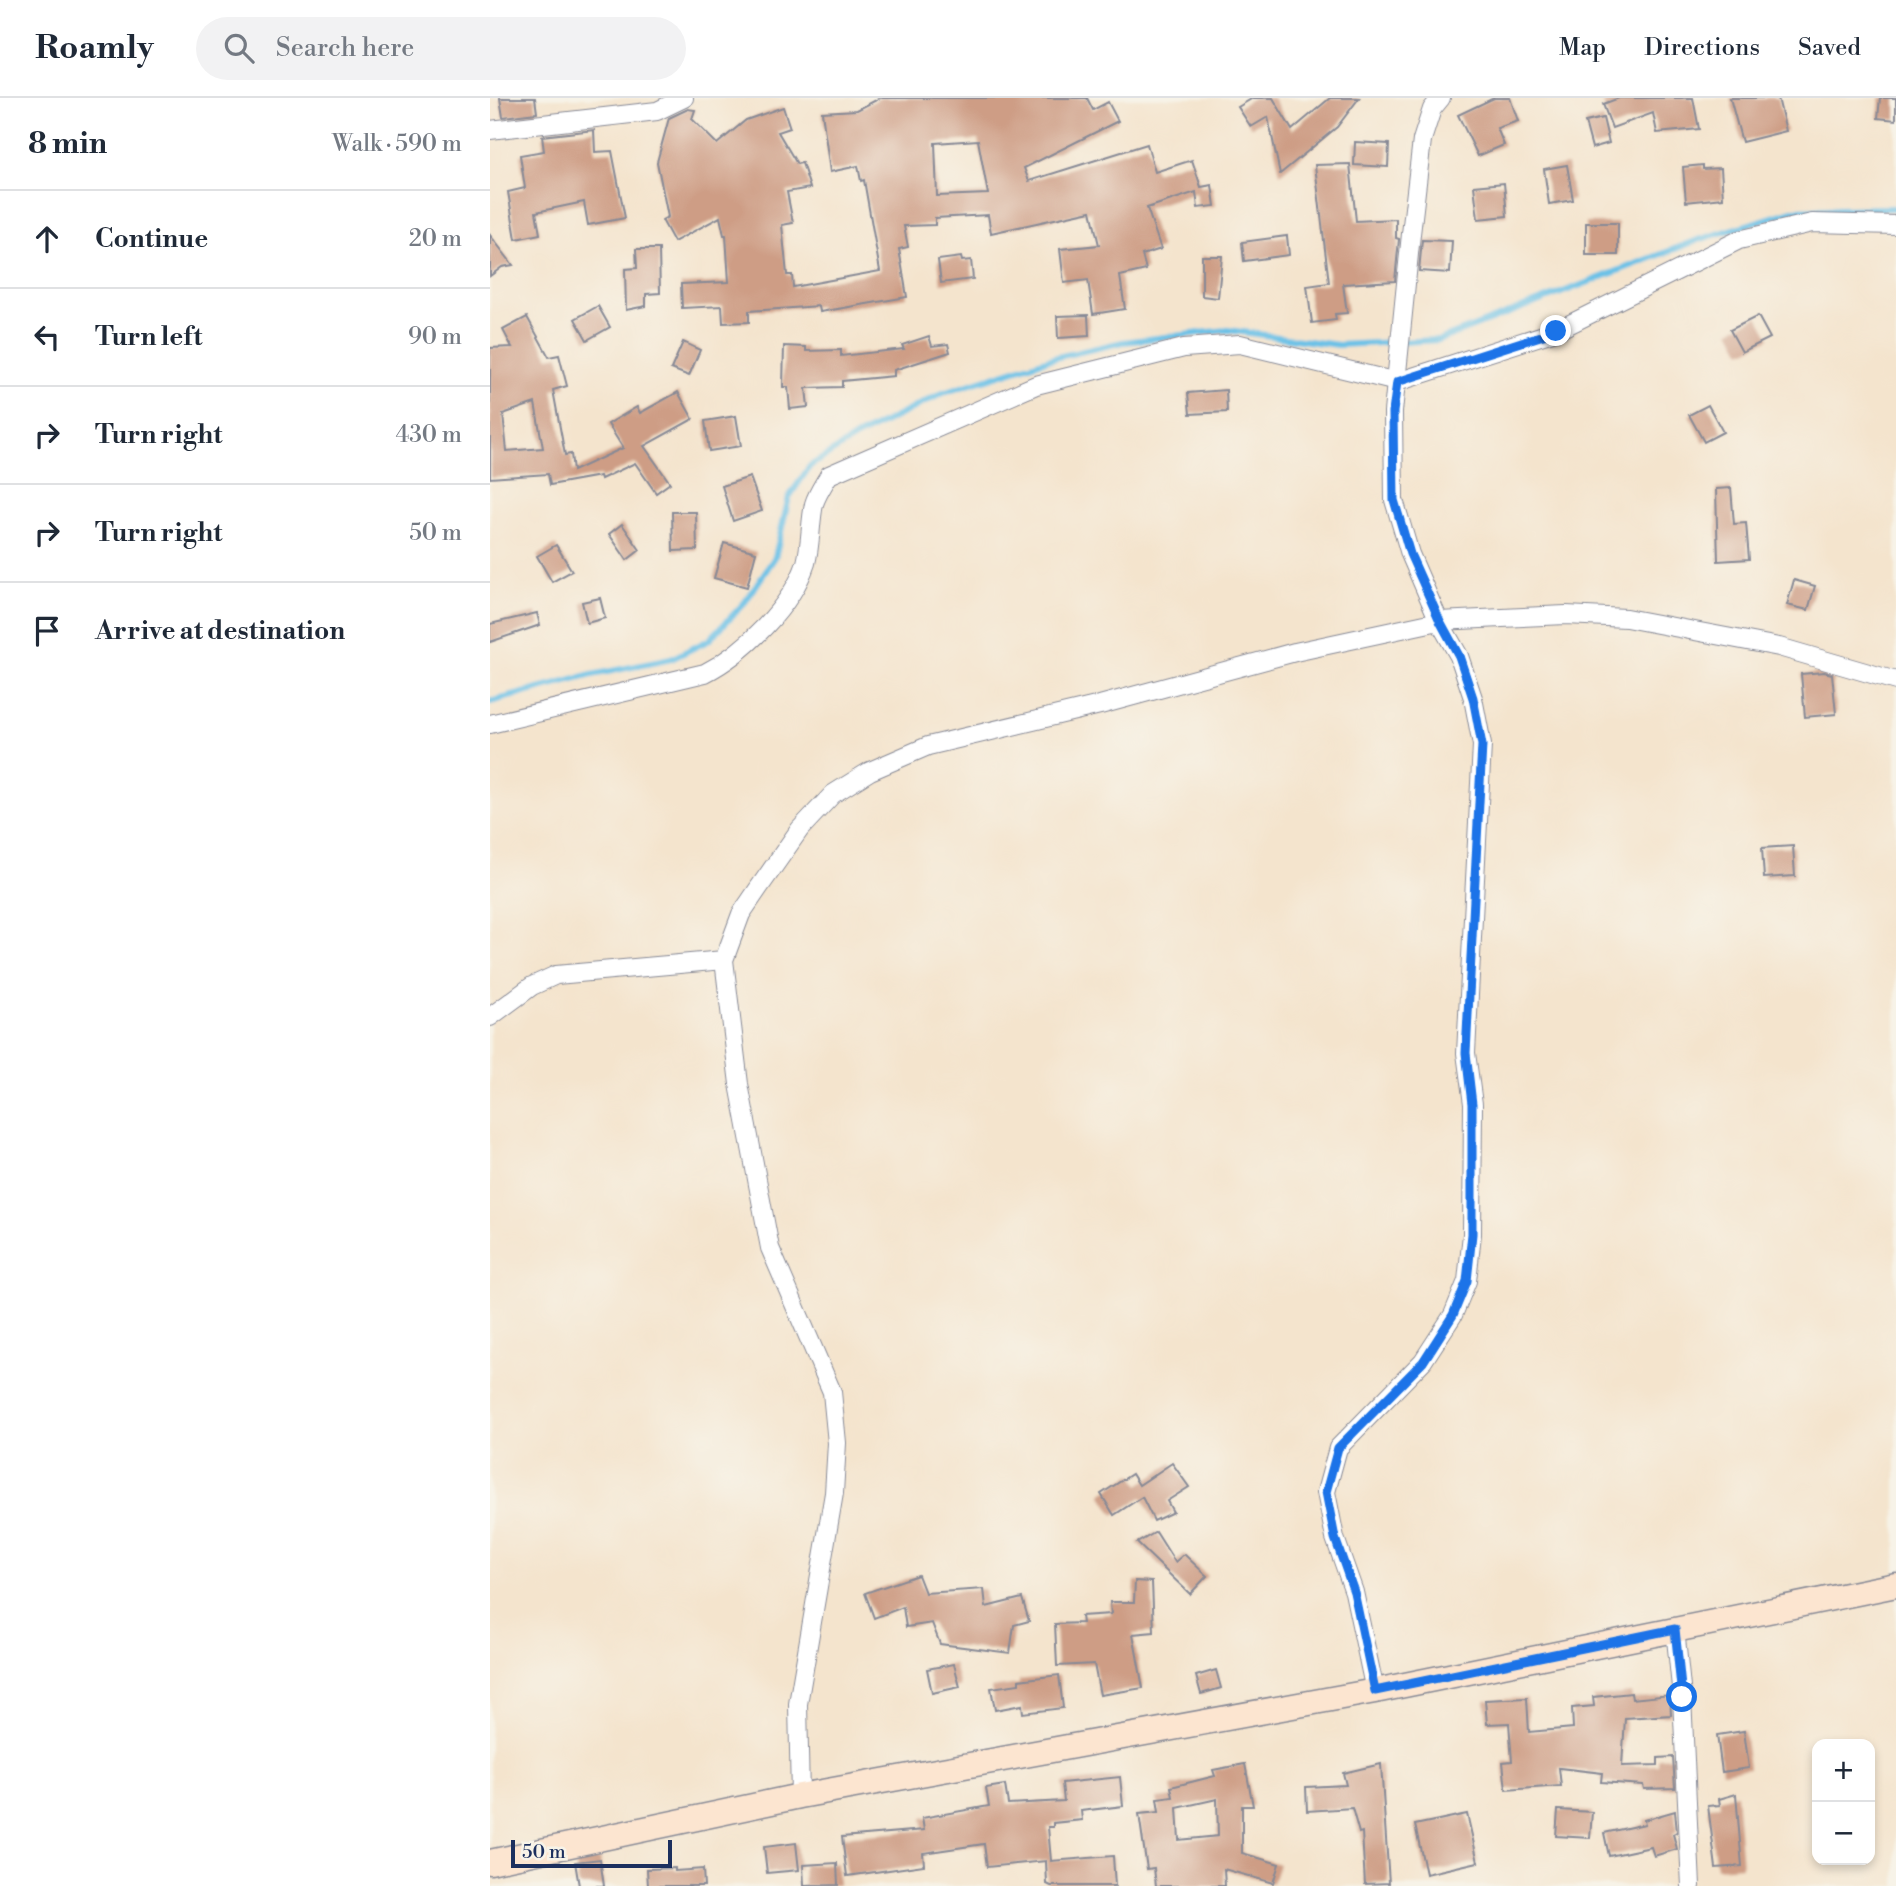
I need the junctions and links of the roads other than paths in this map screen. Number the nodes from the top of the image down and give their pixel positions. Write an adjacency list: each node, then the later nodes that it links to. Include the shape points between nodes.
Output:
1 (684, 98): 3 (street, via 657,111)
2 (1441, 98): 5 (street, via 1432,109 1422,140)
3 (490, 130)
4 (1896, 225): 5 (street, via 1812,223 1739,240 1556,331)
5 (1397, 382): 6 (street, via 1394,500 1410,554); 8 (street, via 1240,344 1184,348 1036,385 830,475 815,502 800,576 764,629 730,660 705,673)
6 (1440, 621): 7 (street, via 1553,615 1626,618 1779,647); 9 (street, via 1296,652 981,732 928,746 870,771 833,794 800,829 741,914); 13 (street, via 1470,687 1482,745 1466,1053 1472,1104 1472,1234 1467,1281 1453,1315 1423,1362 1338,1448 1326,1492)
7 (1896, 681)
8 (490, 724)
9 (724, 960): 10 (street, via 556,975 532,986); 14 (street, via 739,1084 771,1248 832,1392 837,1443 834,1493 798,1704)
10 (490, 1017)
11 (1896, 1585): 12 (main road)
12 (1675, 1629): 13 (main road); 16 (street)
13 (1375, 1691): 14 (main road)
14 (800, 1796): 15 (main road)
15 (490, 1862)
16 (1691, 1886)

